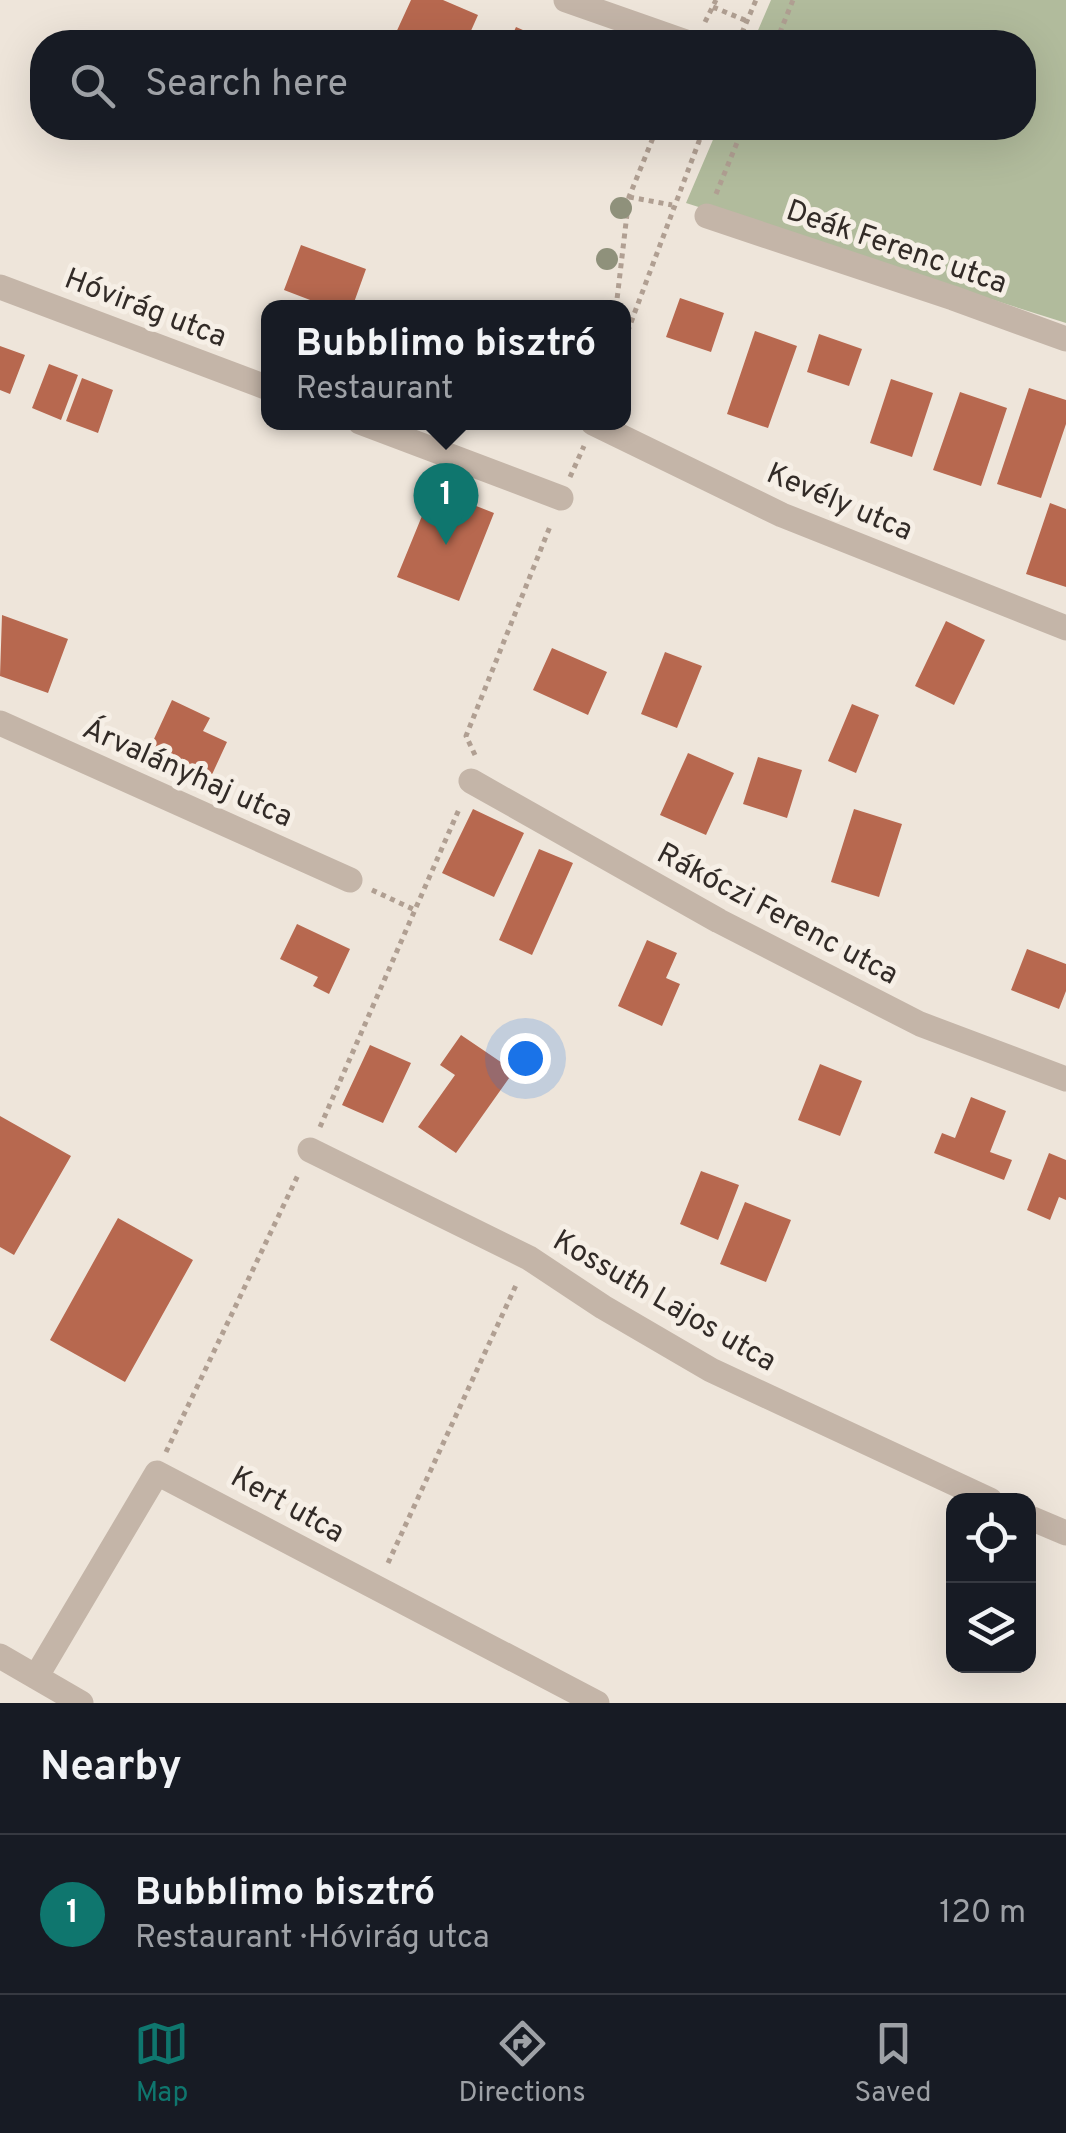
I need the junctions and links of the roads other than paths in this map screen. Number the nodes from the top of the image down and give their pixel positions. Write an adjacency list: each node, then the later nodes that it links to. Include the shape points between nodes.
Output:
1 (566, 0): 2 (street)
2 (652, 30)
3 (708, 216): 5 (street, Deák Ferenc utca)
4 (0, 286): 6 (street, Hóvirág utca)
5 (1066, 339)
6 (261, 385)
7 (381, 430): 9 (street)
8 (607, 430): 10 (street, Kevély utca, via 782,515)
9 (561, 498)
10 (1066, 628)
11 (0, 723): 13 (street, Árvalányhaj utca)
12 (471, 781): 14 (street, Rákóczi Ferenc utca, via 719,921 920,1024)
13 (350, 880)
14 (1066, 1079)
15 (310, 1150): 16 (street, Kossuth Lajos utca, via 528,1258 711,1370)
16 (975, 1493)
17 (1036, 1520): 18 (street)
18 (1066, 1533)
19 (0, 1656): 20 (street)
20 (36, 1676): 21 (street); 22 (street, Kert utca, via 156,1473)
21 (81, 1703)
22 (597, 1703)

